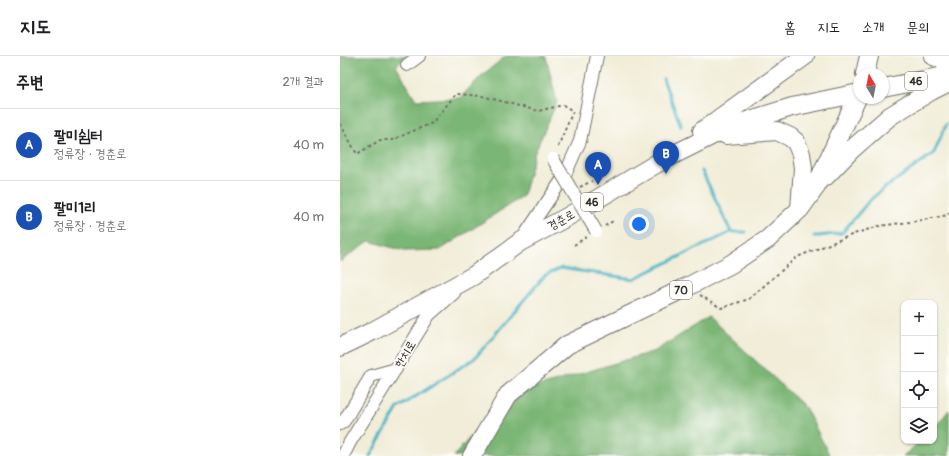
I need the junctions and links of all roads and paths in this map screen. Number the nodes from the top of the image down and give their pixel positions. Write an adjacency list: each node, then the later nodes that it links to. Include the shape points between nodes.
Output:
1 (419, 56): 7 (street)
2 (597, 56): 23 (street, via 580,140 564,177)
3 (805, 56): 18 (main road)
4 (869, 56): 8 (main road)
5 (933, 56): 6 (main road)
6 (949, 59)
7 (407, 65)
8 (866, 68)
9 (949, 75): 11 (main road, 46)
10 (949, 82): 19 (main road, via 931,90 890,116 851,150)
11 (889, 87)
12 (853, 95): 15 (main road, 경춘로 / 46, via 792,107 731,126)
13 (854, 104): 19 (main road, 70)
14 (340, 124): 16 (path, via 357,154 380,140 392,140 432,123 456,94 482,96 538,111 563,105 573,112)
15 (711, 136): 18 (main road, 경춘로 / 46); 20 (main road, via 777,132 790,137 796,142 803,168)
16 (561, 140)
17 (553, 158): 22 (street, bridge)
18 (660, 161): 23 (main road, 경춘로 / 46)
19 (815, 188): 20 (main road, 70)
20 (800, 209): 26 (main road, 70, via 768,239 732,264)
21 (949, 212): 26 (path, via 948,215 916,222 879,226 797,257 749,299 721,308)
22 (596, 231): 24 (path)
23 (520, 242): 25 (main road, 경춘로 / 46)
24 (574, 245)
25 (473, 276): 27 (main road, 경춘로 / 46); 28 (street, 한치로, via 429,314)
26 (687, 287): 31 (main road, 70, via 567,345 508,395)
27 (340, 347)
28 (396, 369): 29 (street, via 370,376); 30 (street, 한치로)
29 (340, 424)
30 (343, 456)
31 (472, 456)

